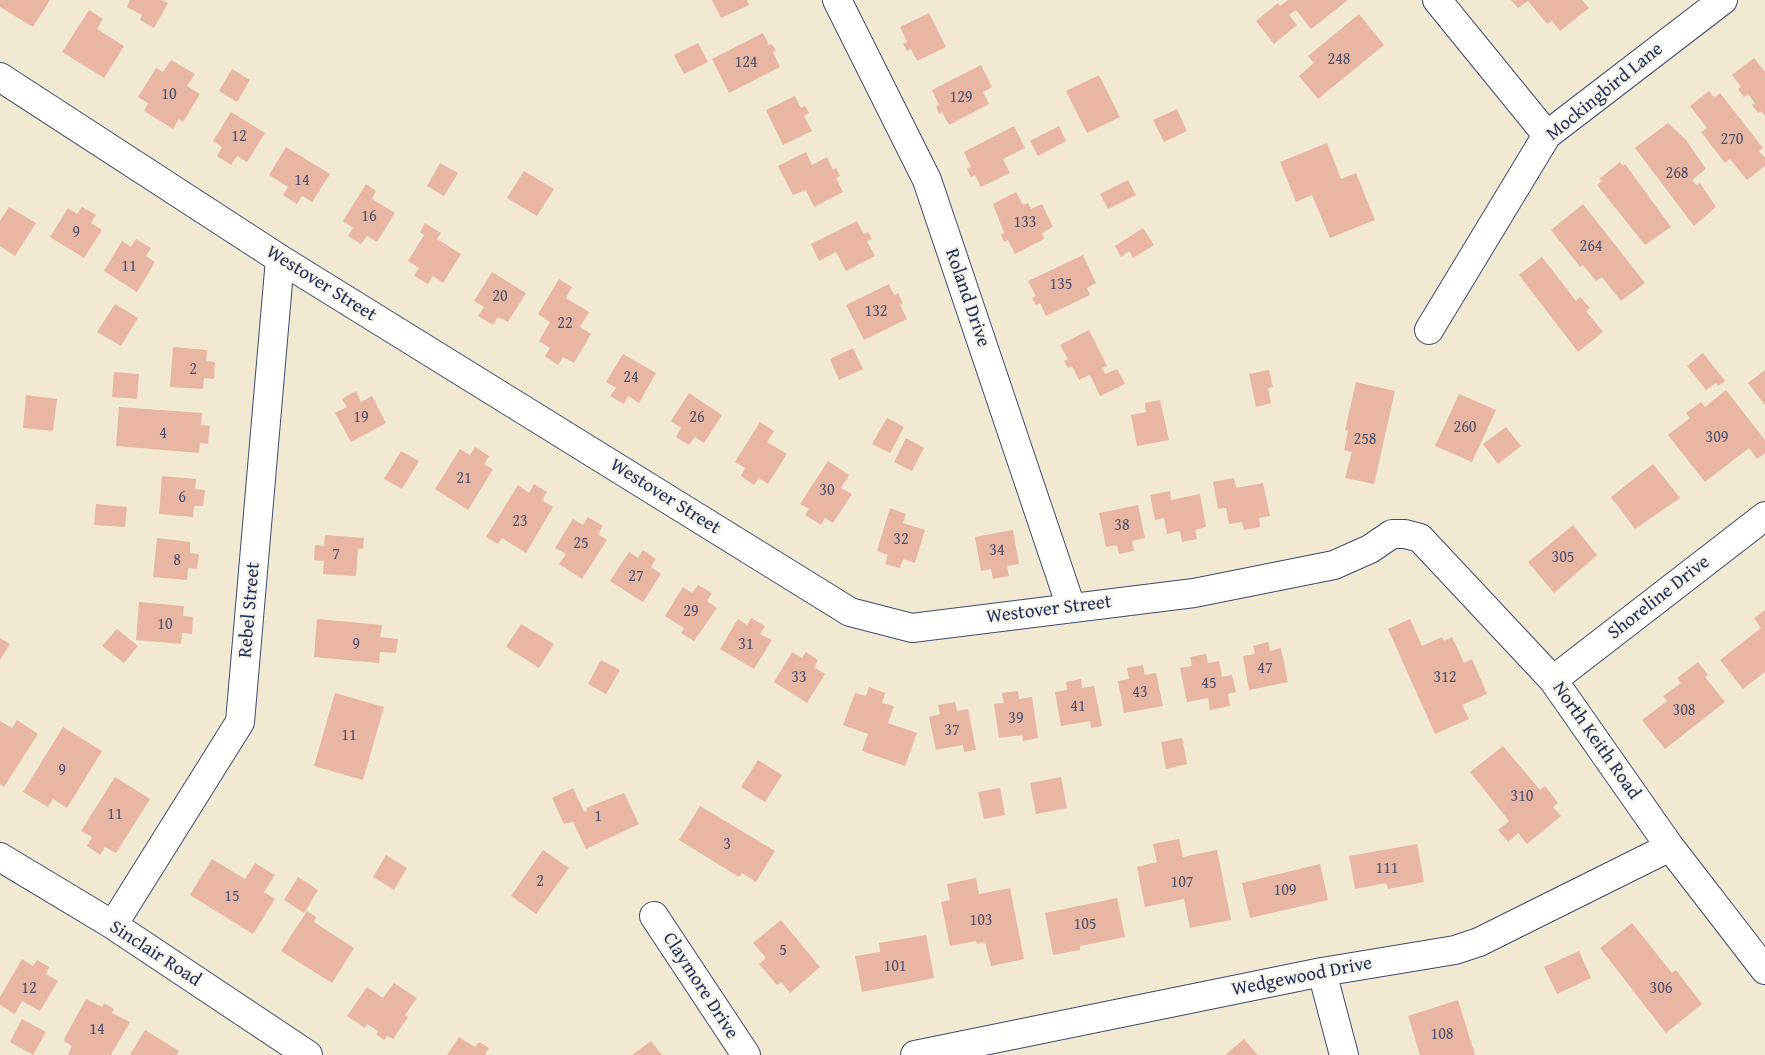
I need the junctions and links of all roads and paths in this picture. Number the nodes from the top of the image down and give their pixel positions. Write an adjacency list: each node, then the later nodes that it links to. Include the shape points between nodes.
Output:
1 (837, 0): 10 (street, Roland Drive, via 927,180)
2 (1437, 0): 5 (street)
3 (1722, 0): 5 (street, Mockingbird Lane)
4 (0, 77): 6 (street, Westover Street)
5 (1547, 135): 7 (street, Mockingbird Lane)
6 (280, 259): 10 (street, Westover Street, via 850,612 912,628); 15 (street, Rebel Street, via 240,722)
7 (1429, 330)
8 (1765, 516): 11 (street, Shoreline Drive)
9 (1405, 534): 10 (street, Westover Street, via 1392,534 1370,549 1334,565 1194,593); 11 (street, North Keith Road, via 1420,538)
10 (1072, 607)
11 (1553, 680): 12 (street, North Keith Road)
12 (1670, 847): 16 (street, North Keith Road); 17 (street, Wedgewood Drive, via 1479,942 1455,950)
13 (0, 857): 15 (street, Sinclair Road)
14 (654, 916): 19 (street, Claymore Drive)
15 (113, 925): 18 (street, Sinclair Road)
16 (1765, 970)
17 (1322, 972): 20 (street, Wedgewood Drive); 21 (street)
18 (308, 1055)
19 (746, 1055)
20 (915, 1055)
21 (1344, 1055)

